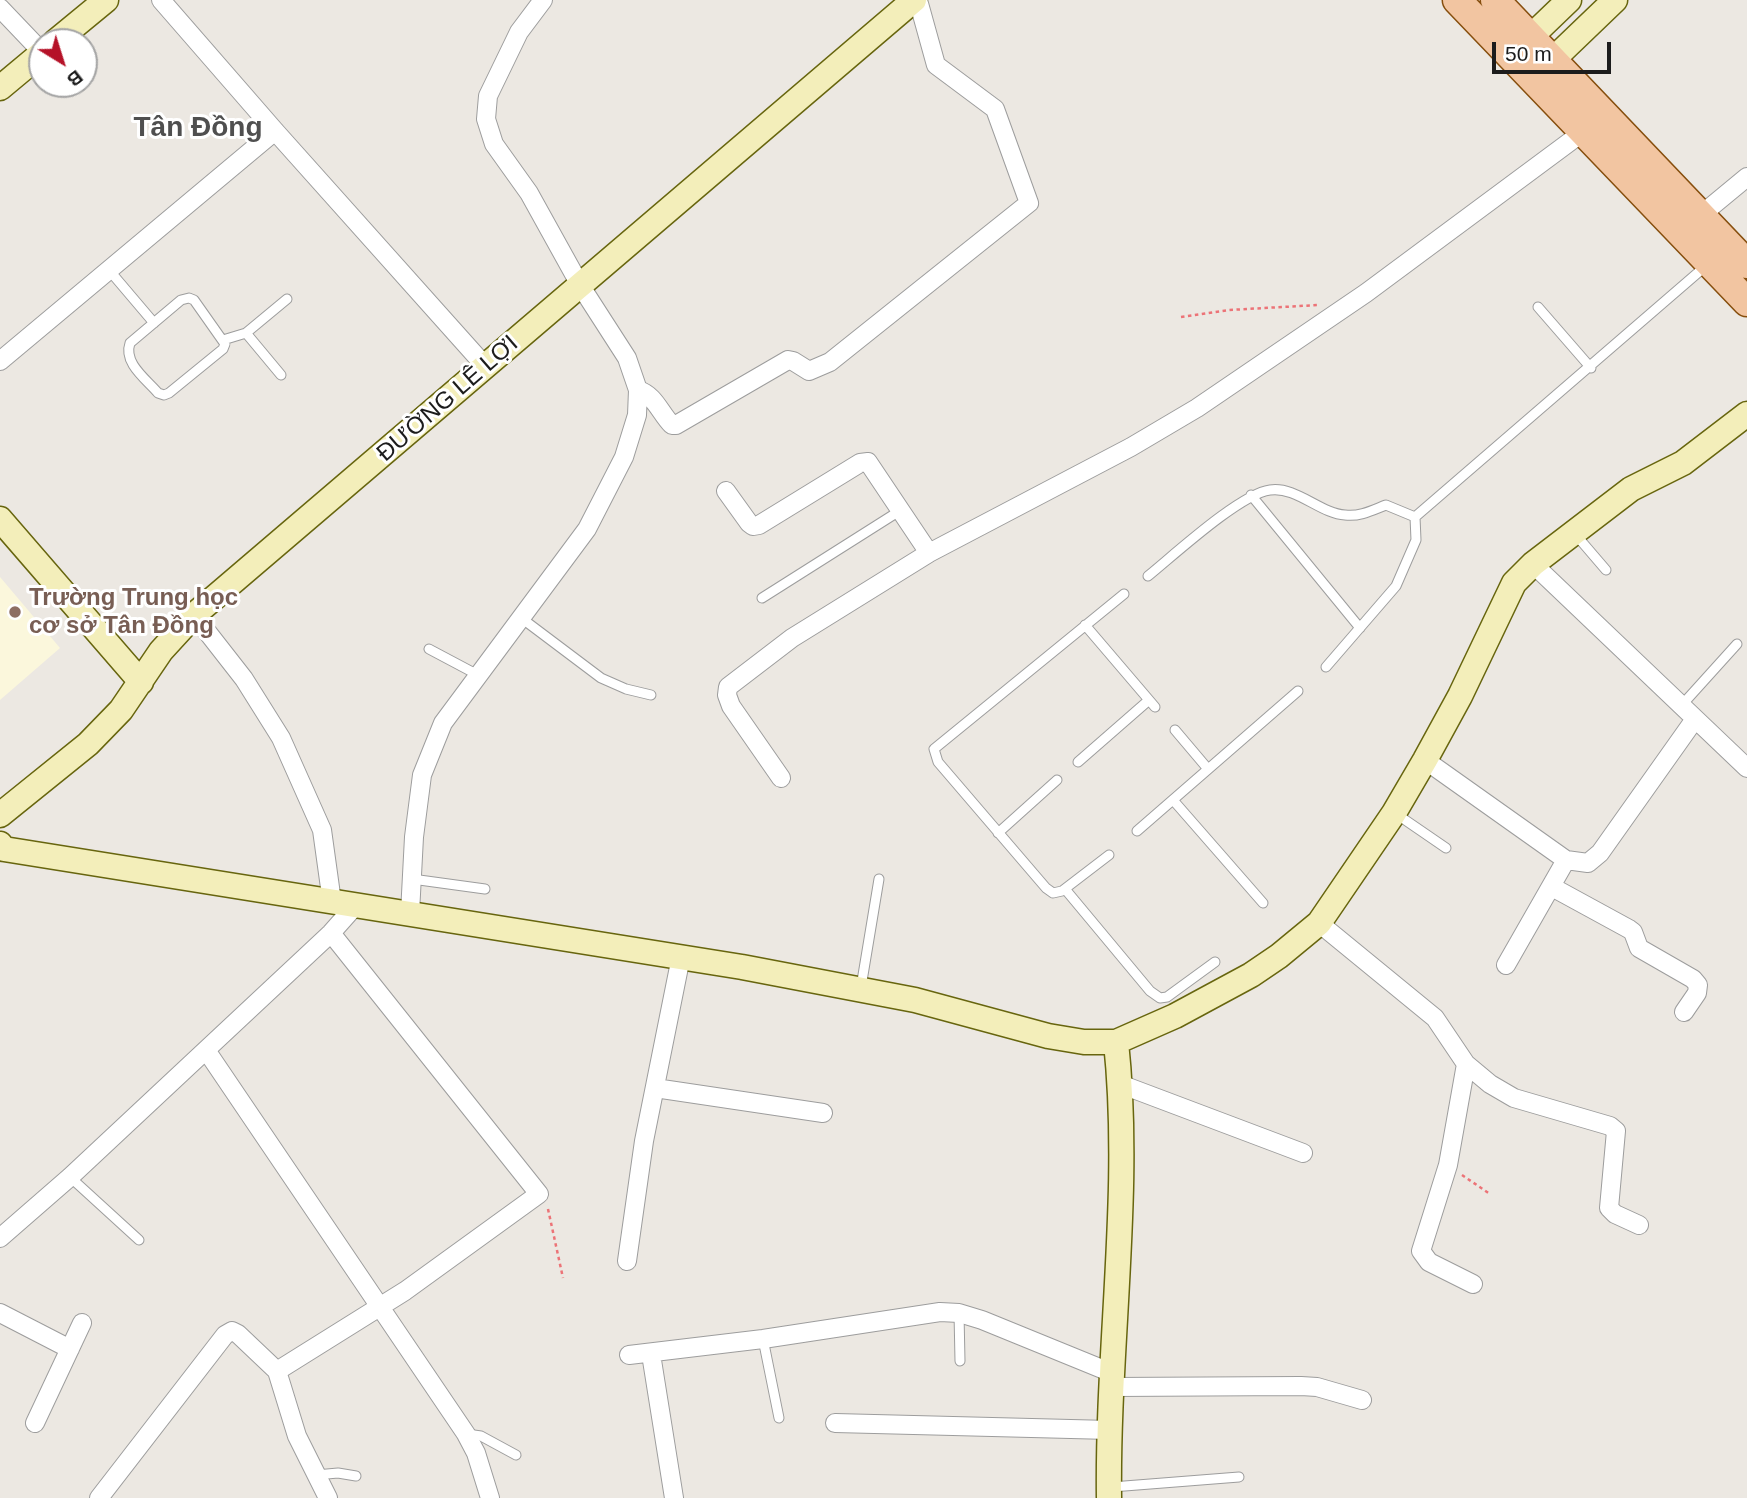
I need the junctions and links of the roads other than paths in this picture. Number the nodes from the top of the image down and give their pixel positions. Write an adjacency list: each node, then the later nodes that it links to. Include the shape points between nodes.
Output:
1 (106, 0): 10 (street)
2 (161, 0): 17 (street)
3 (543, 0): 24 (street, via 519,32 488,96 486,119 495,144 529,193)
4 (916, 0): 24 (street, ĐƯỜNG LÊ LỢI); 35 (street, via 936,65 995,109 1028,203 830,362 809,371 788,360 676,425 668,421 650,394)
5 (1457, 0): 12 (main road)
6 (1495, 0): 12 (main road)
7 (1569, 0): 12 (street)
8 (1615, 0): 13 (street)
9 (0, 8): 11 (street)
10 (72, 28)
11 (28, 38)
12 (1520, 47): 13 (main road); 15 (main road)
13 (1553, 60): 15 (street); 20 (main road)
14 (28, 65): 16 (street)
15 (1532, 80): 18 (main road)
16 (0, 88)
17 (275, 131): 23 (street); 32 (street)
18 (1583, 132): 21 (main road); 43 (street, via 1342,309 1197,408)
19 (1747, 177): 20 (street)
20 (1701, 215): 22 (main road)
21 (1710, 263): 26 (main road); 33 (lane)
22 (1747, 264)
23 (110, 270): 28 (lane); 31 (street)
24 (580, 285): 32 (street, ĐƯỜNG LÊ LỢI); 35 (street, via 627,358)
25 (287, 299): 29 (lane)
26 (1747, 302)
27 (1538, 307): 33 (lane)
28 (154, 323): 30 (lane, via 189,298); 30 (lane, via 130,343 128,359 163,395 223,349)
29 (246, 333): 30 (lane); 34 (lane)
30 (223, 340)
31 (0, 361)
32 (486, 367): 49 (street, ĐƯỜNG LÊ LỢI)
33 (1591, 368): 40 (lane)
34 (281, 374)
35 (638, 390): 50 (street, via 637,415 624,457 587,529)
36 (1747, 414): 42 (street, via 1683,463 1631,489)
37 (726, 491): 39 (street, via 749,523 759,525 868,462)
38 (1251, 495): 40 (lane, via 1272,489 1342,516 1386,505); 46 (lane); 52 (lane)
39 (901, 510): 43 (street); 48 (lane)
40 (1415, 517): 52 (lane, via 1416,540 1396,586)
41 (0, 519): 57 (street)
42 (1574, 534): 44 (street); 45 (lane)
43 (929, 553): 67 (street, via 792,638 728,687 731,706)
44 (1533, 564): 60 (street); 63 (street, via 1505,597)
45 (1605, 570)
46 (1148, 576)
47 (1124, 594): 51 (lane)
48 (762, 598)
49 (194, 615): 57 (street, ĐƯỜNG LÊ LỢI, via 161,651); 84 (street, via 244,679 281,738 322,830)
50 (520, 617): 56 (street); 59 (lane, via 601,678)
51 (1085, 625): 64 (lane, via 1152,703); 73 (lane, via 934,749 937,762)
52 (1360, 628): 55 (lane)
53 (1737, 644): 60 (lane)
54 (429, 649): 56 (lane)
55 (1326, 667)
56 (478, 676): 79 (street, via 443,723 422,775)
57 (141, 682): 71 (street, ĐƯỜNG LÊ LỢI, via 88,744)
58 (1298, 691): 66 (lane)
59 (650, 695)
60 (1681, 706): 61 (street)
61 (1695, 719): 65 (street); 77 (street, via 1600,853 1588,863)
62 (1175, 730): 66 (lane)
63 (1425, 760): 70 (street); 77 (street)
64 (1079, 762)
65 (1747, 768)
66 (1208, 769): 69 (lane)
67 (781, 778)
68 (1057, 780): 73 (lane)
69 (1173, 800): 72 (lane); 83 (lane)
70 (1394, 813): 75 (lane); 86 (street)
71 (0, 815)
72 (1136, 831)
73 (998, 833): 82 (lane, via 1046,888 1053,893)
74 (0, 844): 84 (street, via 4,849)
75 (1446, 848)
76 (1109, 855): 82 (lane)
77 (1566, 860): 80 (street)
78 (879, 879): 91 (lane)
79 (412, 880): 81 (lane); 85 (street)
80 (1552, 887): 90 (street); 92 (street, via 1629,929 1639,948 1693,979 1697,993)
81 (485, 889)
82 (1065, 889): 89 (lane, via 1160,998)
83 (1263, 902)
84 (343, 904): 85 (street); 87 (street)
85 (410, 913): 88 (street)
86 (1319, 923): 93 (street, via 1251,975); 95 (street, via 1435,1018)
87 (331, 933): 94 (street); 106 (street, via 539,1194)
88 (681, 957): 91 (street); 97 (street)
89 (1215, 961)
90 (1506, 965)
91 (861, 988): 93 (street, via 1048,1036)
92 (1684, 1012)
93 (1116, 1042): 96 (street)
94 (206, 1049): 100 (street); 106 (street)
95 (1466, 1064): 101 (street, via 1514,1098 1616,1131 1609,1208); 105 (street, via 1448,1165 1421,1251 1429,1262)
96 (1121, 1084): 99 (street); 116 (street)
97 (655, 1088): 98 (street); 104 (street)
98 (823, 1113)
99 (1303, 1153)
100 (70, 1177): 102 (street); 103 (lane)
101 (1639, 1225)
102 (0, 1238)
103 (139, 1240)
104 (627, 1261)
105 (1473, 1284)
106 (379, 1307): 115 (street); 122 (street)
107 (0, 1312): 111 (street)
108 (959, 1313): 110 (street, via 915,1315); 114 (lane); 116 (street)
109 (82, 1323): 111 (street)
110 (763, 1339): 112 (street); 118 (lane)
111 (69, 1349): 119 (street)
112 (651, 1354): 113 (street); 131 (street)
113 (629, 1355)
114 (960, 1361)
115 (277, 1371): 124 (street, via 297,1436); 128 (street, via 238,1334 225,1335)
116 (1112, 1380): 117 (street, via 1317,1387); 121 (street)
117 (1362, 1400)
118 (779, 1418)
119 (35, 1423)
120 (835, 1423): 121 (street)
121 (1110, 1430): 127 (street)
122 (466, 1434): 123 (lane, via 481,1436); 130 (street)
123 (516, 1455)
124 (316, 1475): 125 (lane); 129 (street)
125 (356, 1476)
126 (1239, 1478): 127 (lane)
127 (1109, 1493)
128 (99, 1498)
129 (327, 1498)
130 (491, 1498)
131 (674, 1498)

